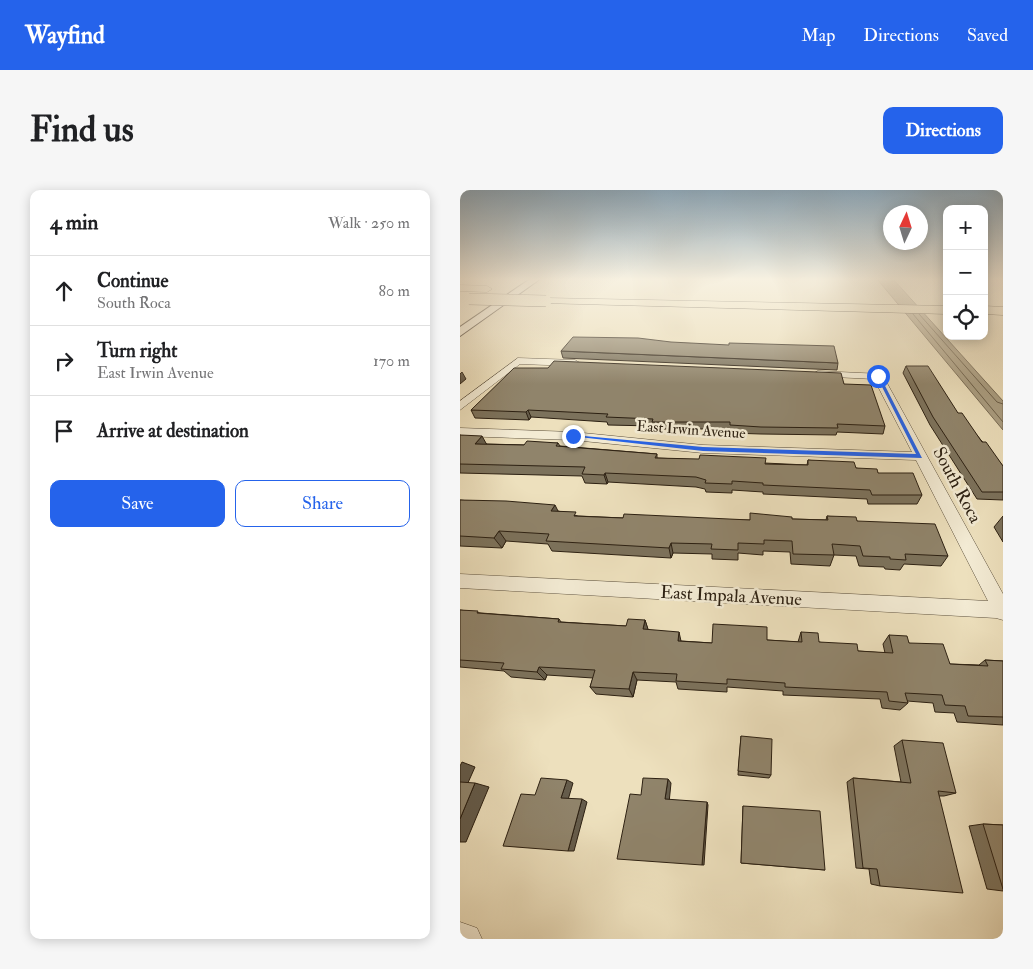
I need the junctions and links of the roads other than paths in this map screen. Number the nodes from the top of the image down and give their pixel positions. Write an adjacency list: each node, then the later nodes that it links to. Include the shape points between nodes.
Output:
1 (486, 314): 2 (main road)
2 (460, 332)
3 (583, 363): 5 (street, via 518,361)
4 (810, 374): 7 (street, South Roca, via 878,376)
5 (460, 407)
6 (460, 432): 7 (street, East Irwin Avenue, via 573,436 703,449)
7 (920, 456): 9 (street, South Roca)
8 (460, 581): 9 (street, East Impala Avenue)
9 (1002, 611)
10 (460, 938): 11 (street)
11 (466, 939)

